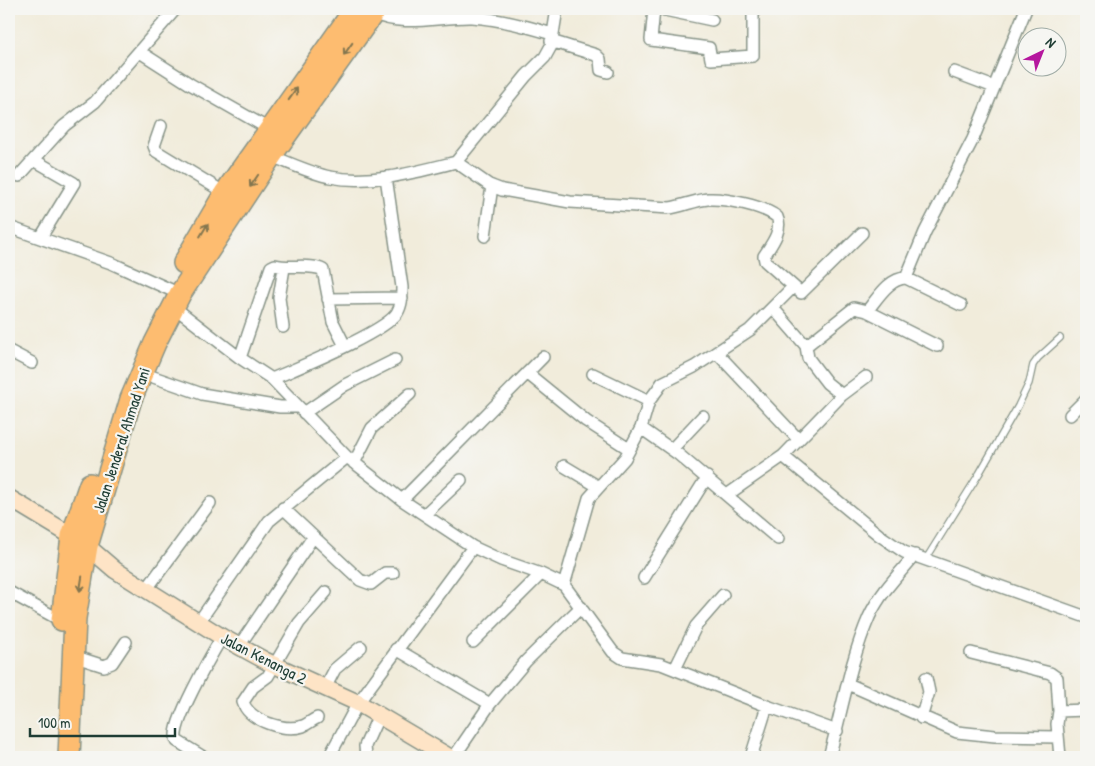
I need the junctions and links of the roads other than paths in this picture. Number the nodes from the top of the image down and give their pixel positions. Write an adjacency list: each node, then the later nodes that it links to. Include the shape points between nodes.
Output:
1 (557, 9): 8 (street)
2 (659, 9): 3 (street, via 651,40 709,48 711,59 753,56); 7 (street)
3 (753, 9)
4 (1026, 9): 12 (street)
5 (174, 11): 9 (street)
6 (359, 11): 8 (street, via 393,21 470,17 504,21); 14 (highway, Jalan Jenderal Ahmad Yani, one-way to 6); 15 (highway, Jalan Jenderal Ahmad Yani, one-way to 15)
7 (712, 20)
8 (552, 37): 10 (street, via 596,54 601,70); 17 (street, via 545,57)
9 (140, 52): 14 (street); 16 (street, via 95,102 67,123)
10 (608, 72)
11 (954, 72): 12 (street)
12 (994, 87): 27 (street)
13 (161, 126): 21 (street, via 154,146 156,151)
14 (269, 129): 21 (highway, Jalan Jenderal Ahmad Yani)
15 (271, 156): 19 (street, via 330,177 354,180); 21 (highway, Jalan Jenderal Ahmad Yani, one-way to 21)
16 (34, 160): 18 (street); 25 (street, via 74,183)
17 (456, 162): 19 (street); 20 (street)
18 (19, 176)
19 (386, 176): 30 (street)
20 (492, 186): 24 (street); 28 (street, via 570,202 613,206 670,208 707,199 756,208 777,217 777,234 764,256 765,261)
21 (227, 202): 29 (highway, Jalan Jenderal Ahmad Yani)
22 (9, 227): 25 (street)
23 (862, 233): 28 (street, via 804,292)
24 (485, 236)
25 (41, 237): 29 (street)
26 (284, 268): 31 (street, via 322,269); 35 (street, via 279,298); 43 (street, via 275,265 271,268)
27 (906, 278): 32 (street); 34 (street, via 890,284)
28 (793, 287): 33 (street)
29 (172, 298): 43 (street); 46 (highway, Jalan Jenderal Ahmad Yani); 76 (highway, Jalan Jenderal Ahmad Yani, via 124,392)
30 (402, 298): 31 (street); 37 (street, via 391,320)
31 (328, 299): 37 (street, via 334,327)
32 (961, 304)
33 (773, 308): 38 (street); 41 (street, via 750,330)
34 (867, 311): 38 (street, via 850,308); 39 (street)
35 (283, 327)
36 (1060, 338): 79 (lane, via 1033,365 1018,406)
37 (345, 346): 50 (street)
38 (806, 346): 52 (street, via 808,358 817,370)
39 (937, 346)
40 (9, 351): 45 (street)
41 (717, 353): 54 (street, via 662,383); 59 (street)
42 (543, 357): 47 (street)
43 (240, 358): 50 (street)
44 (394, 360): 55 (street)
45 (32, 364)
46 (142, 373): 55 (street, via 202,394); 76 (highway, Jalan Jenderal Ahmad Yani)
47 (528, 373): 60 (street, via 586,421); 70 (street)
48 (593, 374): 54 (street)
49 (866, 377): 52 (street)
50 (272, 379): 55 (street)
51 (410, 394): 63 (street, via 372,428)
52 (842, 394): 59 (street)
53 (1086, 399): 56 (street)
54 (649, 401): 58 (street)
55 (301, 410): 63 (street)
56 (1070, 415)
57 (703, 416): 61 (street)
58 (641, 428): 60 (street); 61 (street)
59 (798, 439): 62 (street)
60 (629, 449): 67 (street, via 620,465)
61 (672, 449): 65 (street)
62 (783, 456): 68 (street); 78 (street, via 879,535)
63 (350, 460): 70 (street); 72 (street)
64 (564, 466): 67 (street)
65 (707, 477): 68 (street); 82 (street)
66 (461, 480): 73 (street)
67 (598, 487): 83 (street, via 586,504)
68 (727, 495): 75 (street)
69 (9, 498): 76 (main road, Jalan Kenanga 2)
70 (402, 500): 73 (street)
71 (210, 503): 84 (street)
72 (283, 508): 74 (street); 91 (street, via 254,540)
73 (425, 514): 77 (street)
74 (313, 537): 80 (street, via 367,584); 95 (street)
75 (778, 540)
76 (80, 541): 84 (main road, Jalan Kenanga 2); 90 (highway, Jalan Jenderal Ahmad Yani); 99 (highway, Jalan Jenderal Ahmad Yani, one-way to 99)
77 (473, 547): 81 (street); 97 (street)
78 (915, 555): 79 (street); 103 (street, via 869,617)
79 (926, 559): 89 (street)
80 (393, 573)
81 (541, 574): 83 (street); 94 (street)
82 (644, 578)
83 (564, 585): 88 (street)
84 (146, 590): 91 (main road, Jalan Kenanga 2)
85 (9, 592): 90 (street)
86 (326, 592): 100 (street, via 299,623)
87 (723, 595): 101 (street, via 696,626)
88 (582, 607): 101 (street, via 613,652 622,658 656,662); 106 (street, via 526,662)
89 (1086, 617)
90 (62, 620): 115 (highway, Jalan Jenderal Ahmad Yani)
91 (198, 623): 92 (main road, Jalan Kenanga 2)
92 (222, 637): 95 (main road, Jalan Kenanga 2); 117 (street, via 193,688 175,732 177,741)
93 (126, 642): 99 (street, via 112,663 104,666)
94 (473, 642)
95 (239, 646): 100 (main road, Jalan Kenanga 2)
96 (361, 647): 104 (street, via 335,669)
97 (396, 649): 105 (street); 106 (street)
98 (971, 653): 109 (street, via 1050,673 1057,678)
99 (73, 656): 116 (highway, Jalan Jenderal Ahmad Yani)
100 (275, 665): 104 (main road, Jalan Kenanga 2); 111 (street, via 268,676 248,692 243,702 245,709 275,726 283,727 303,726)
101 (675, 669): 107 (street)
102 (926, 678): 112 (street, via 929,692)
103 (848, 684): 112 (street); 113 (street)
104 (325, 688): 105 (main road, Jalan Kenanga 2)
105 (358, 703): 110 (main road, Jalan Kenanga 2); 118 (street)
106 (490, 704): 121 (street)
107 (767, 706): 113 (street); 122 (street)
108 (1086, 710): 109 (street)
109 (1059, 711): 114 (street)
110 (379, 715): 119 (street, via 365,746); 120 (main road, Jalan Kenanga 2)
111 (317, 718)
112 (921, 718): 114 (street, via 965,734)
113 (836, 731): 123 (street)
114 (1058, 737): 124 (street)
115 (55, 757)
116 (69, 757)
117 (203, 757)
118 (329, 757)
119 (366, 757)
120 (449, 757)
121 (454, 757)
122 (751, 757)
123 (829, 757)
124 (1060, 757)

